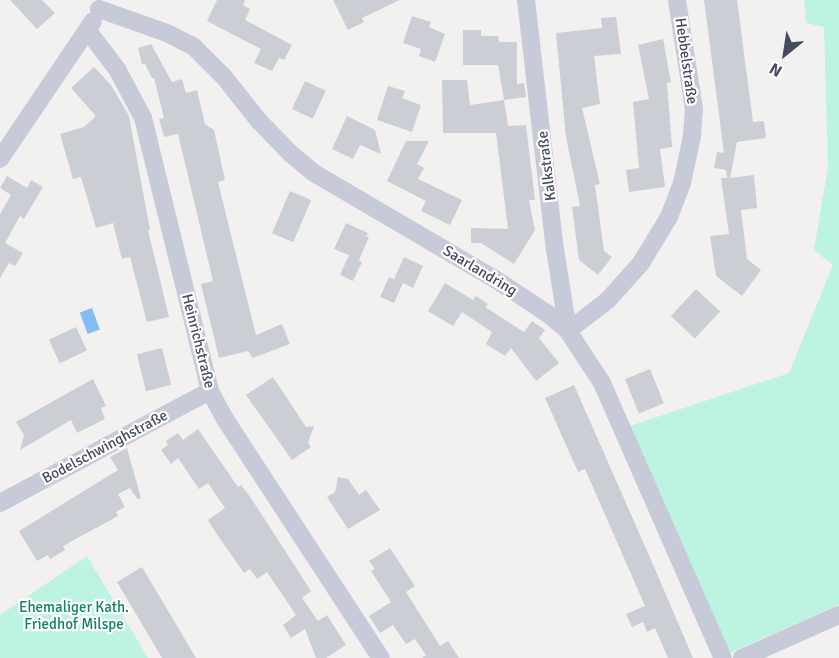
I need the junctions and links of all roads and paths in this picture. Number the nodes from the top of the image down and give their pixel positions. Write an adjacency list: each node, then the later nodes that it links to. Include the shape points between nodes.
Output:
1 (526, 0): 6 (street, Kalkstraße)
2 (677, 0): 6 (street, Hebbelstraße, via 694,109 682,183 669,217 641,263 608,300)
3 (102, 5): 4 (street); 6 (street, Saarlandring, via 194,47 259,121 314,173 495,279)
4 (88, 31): 5 (street); 7 (street, Heinrichstraße, via 117,69 143,118)
5 (0, 159)
6 (568, 331): 11 (street, Saarlandring, via 602,382)
7 (210, 391): 8 (street, Bodelschwinghstraße); 10 (street, Heinrichstraße)
8 (0, 503)
9 (839, 615): 12 (street)
10 (381, 658)
11 (723, 658)
12 (742, 658)

